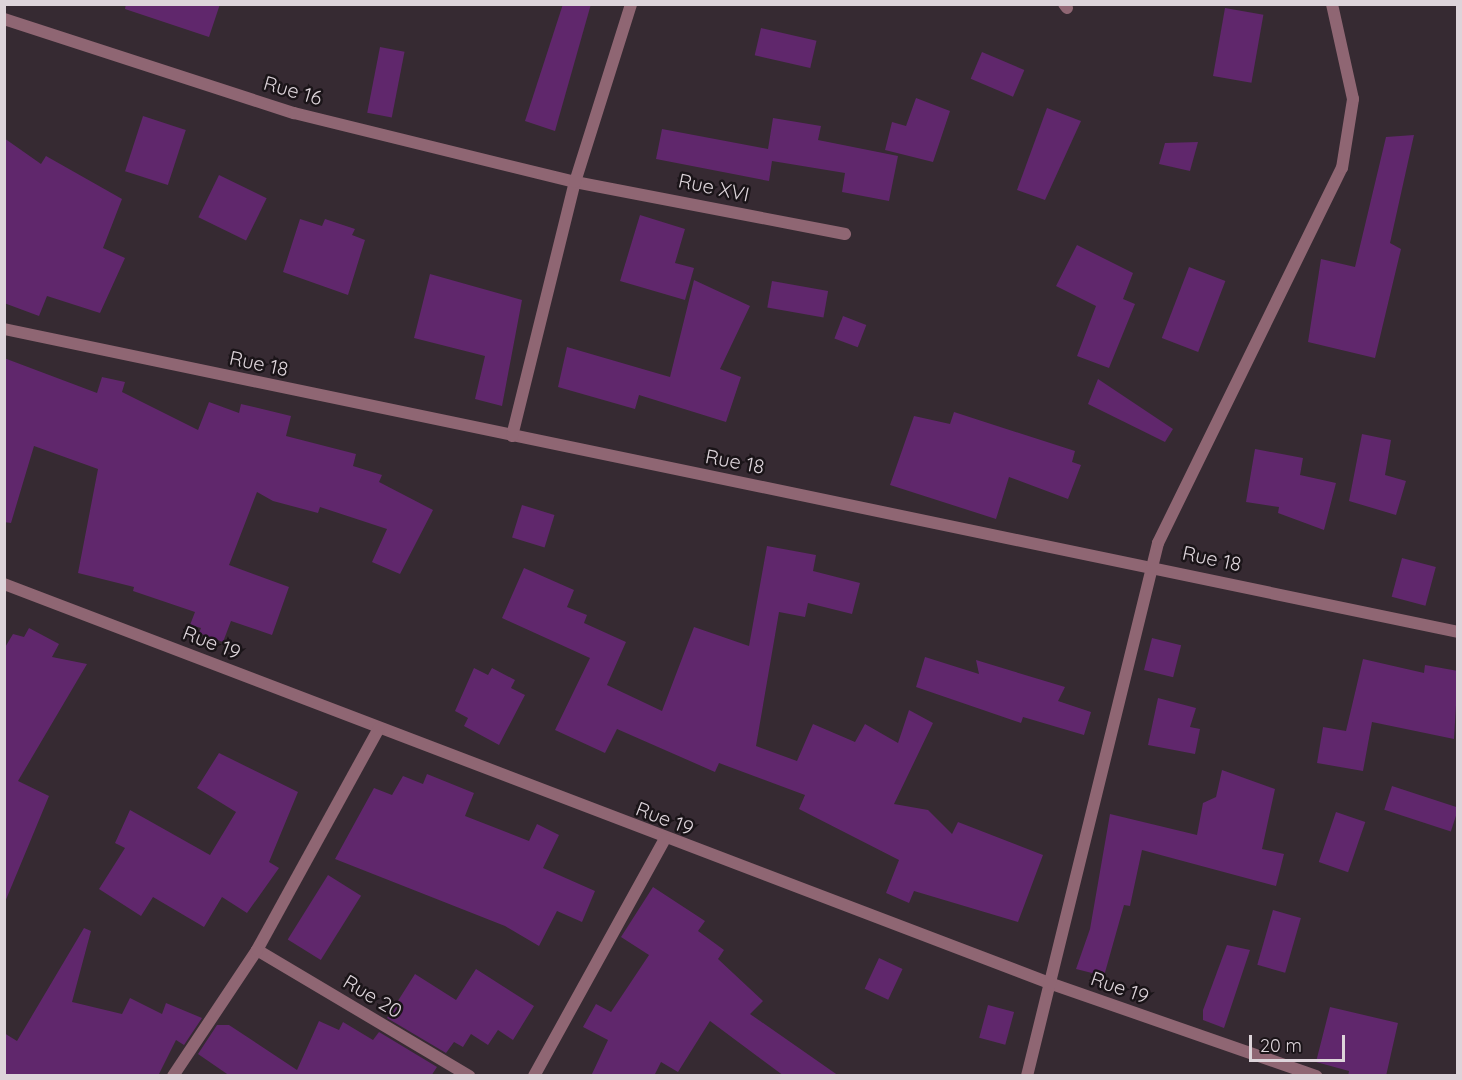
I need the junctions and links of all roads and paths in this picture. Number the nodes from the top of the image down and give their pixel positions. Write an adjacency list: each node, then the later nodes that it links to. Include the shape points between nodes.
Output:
1 (631, 4): 4 (street)
2 (1332, 4): 8 (street, via 1353,99 1342,168 1170,512)
3 (4, 19): 4 (street, Rue 16, via 294,113)
4 (574, 182): 5 (street, Rue XVI); 7 (street)
5 (845, 234)
6 (4, 329): 7 (street, Rue 18)
7 (512, 436): 8 (street, Rue 18)
8 (1151, 565): 10 (street, Rue 18); 14 (street)
9 (4, 584): 11 (street, Rue 19)
10 (1458, 632)
11 (379, 728): 12 (street, Rue 19); 13 (street)
12 (665, 839): 14 (street, Rue 19); 17 (street)
13 (257, 950): 15 (street); 16 (street, Rue 20)
14 (1052, 984): 18 (street); 19 (street, Rue 19)
15 (173, 1076)
16 (469, 1076)
17 (534, 1076)
18 (1027, 1076)
19 (1316, 1076)

